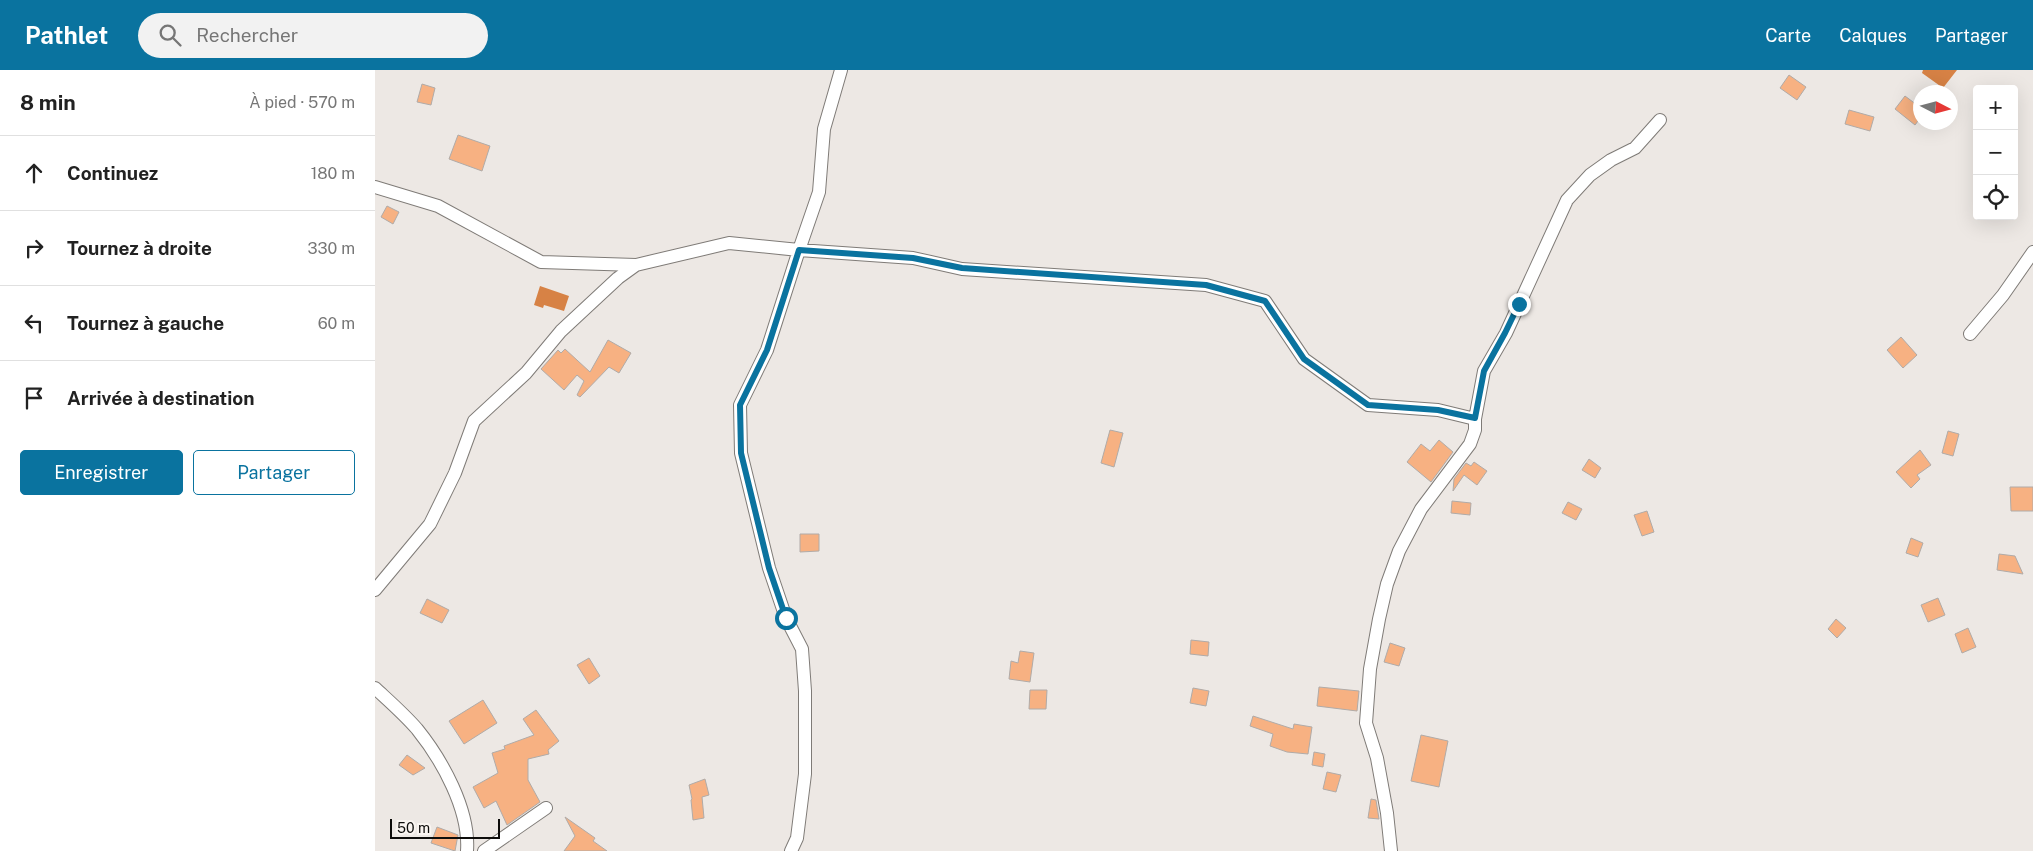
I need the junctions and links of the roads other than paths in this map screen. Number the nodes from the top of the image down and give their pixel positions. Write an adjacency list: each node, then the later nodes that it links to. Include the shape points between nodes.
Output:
1 (841, 70): 4 (street, via 824,128 819,192)
2 (1660, 120): 8 (street, via 1635,148 1590,175 1567,200 1484,371)
3 (375, 186): 6 (street, via 438,206 541,262)
4 (799, 250): 6 (street, via 729,243); 8 (street, via 913,258 962,268 1206,285 1265,301 1304,359 1368,405 1438,410); 14 (street, via 767,350 740,405 741,453 769,568 786,618 802,650 805,774 797,838)
5 (2033, 252): 7 (street, via 2003,296)
6 (635, 265): 9 (street, via 561,331 527,373 474,421 455,473 430,524)
7 (1970, 334)
8 (1475, 418): 15 (street, via 1470,444 1421,509 1399,551 1379,619 1370,669 1366,723 1377,758)
9 (375, 590)
10 (375, 688): 12 (street, via 416,728 451,780 468,835)
11 (546, 808): 13 (street)
12 (467, 851)
13 (485, 851)
14 (791, 851)
15 (1391, 851)

